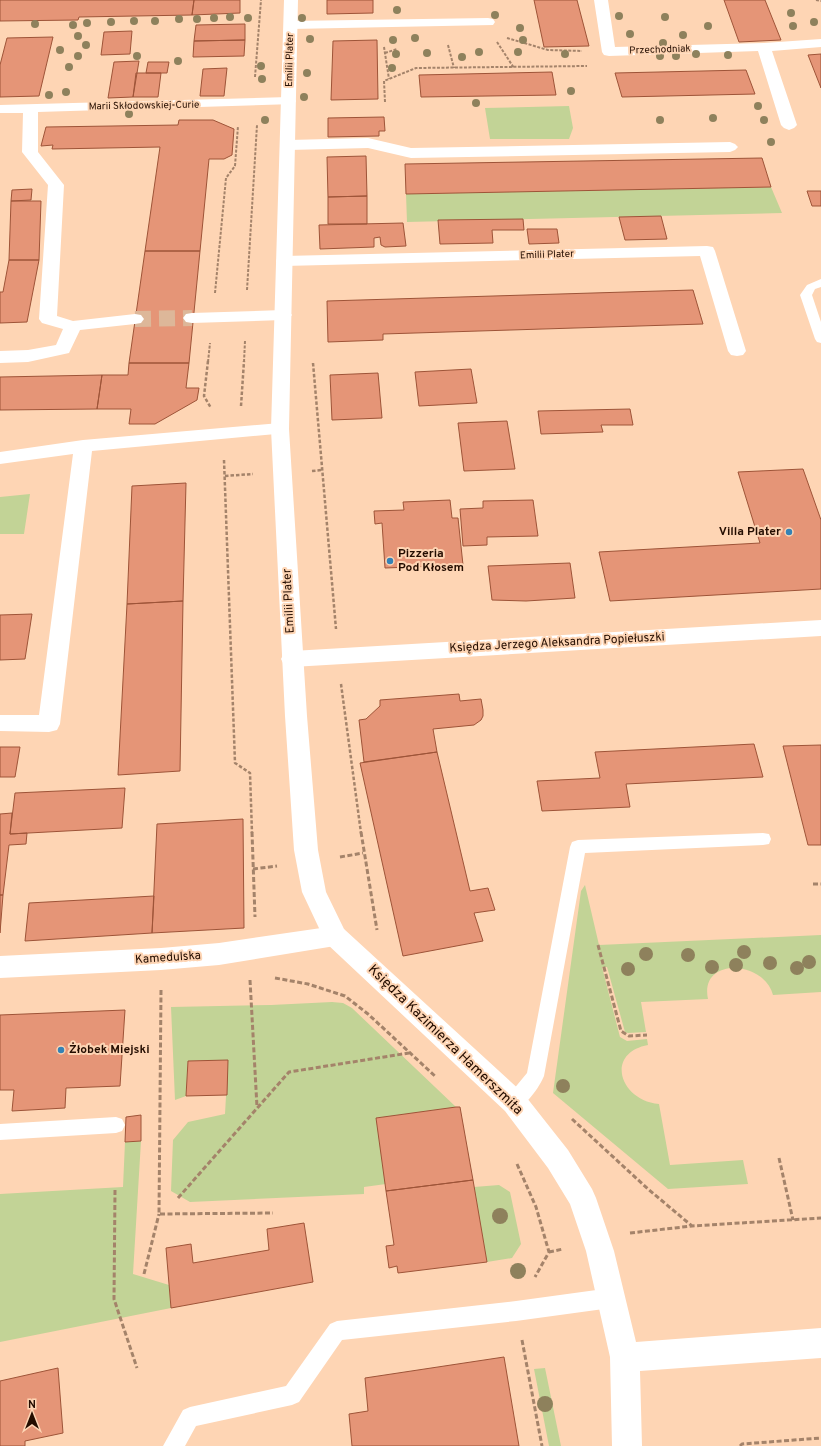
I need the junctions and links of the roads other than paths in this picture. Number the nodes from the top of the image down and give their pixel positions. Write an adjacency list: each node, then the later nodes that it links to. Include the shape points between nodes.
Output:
1 (292, 0): 4 (street, Emilii Plater)
2 (601, 0): 6 (street, Przechodniak, via 609,52)
3 (488, 22): 4 (street)
4 (290, 25): 7 (street, Emilii Plater)
5 (821, 42): 6 (street, Przechodniak)
6 (764, 48): 10 (street)
7 (289, 101): 9 (street, Marii Skłodowskiej-Curie, via 252,108); 11 (street, Emilii Plater)
8 (0, 109): 9 (street, Marii Skłodowskiej-Curie)
9 (31, 109): 18 (street, via 30,152 56,185 48,319)
10 (788, 124)
11 (289, 145): 12 (street, via 368,143 411,153); 13 (street, Emilii Plater)
12 (730, 147)
13 (284, 261): 15 (street, Emilii Plater); 20 (street, Emilii Plater, via 707,251)
14 (821, 282): 19 (lane, via 811,287 806,295)
15 (283, 316): 16 (street); 22 (street, Emilii Plater)
16 (192, 318)
17 (135, 319): 18 (street)
18 (74, 326): 21 (street, via 64,349 28,356)
19 (821, 339)
20 (736, 350)
21 (0, 357)
22 (280, 429): 23 (street); 26 (street, Emilii Plater)
23 (83, 446): 24 (street); 27 (street, via 49,724)
24 (0, 458)
25 (821, 628): 26 (street, Księdza Jerzego Aleksandra Popiełuszki)
26 (292, 659): 29 (street, Emilii Plater, via 306,850 314,892)
27 (0, 724)
28 (763, 839): 31 (lane, via 578,847 535,1076)
29 (336, 936): 30 (street, Kamedulska, via 219,954); 31 (street, Księdza Kazimierza Hamerszmita)
30 (0, 967)
31 (514, 1102): 34 (street, Księdza Kazimierza Hamerszmita, via 558,1159 582,1198 600,1251)
32 (116, 1125): 33 (lane)
33 (0, 1132)
34 (611, 1298): 36 (street, Księdza Kazimierza Hamerszmita); 37 (lane, via 337,1331 292,1396 190,1417)
35 (821, 1343): 36 (street)
36 (625, 1357): 38 (street, Księdza Kazimierza Hamerszmita)
37 (173, 1446)
38 (627, 1446)

